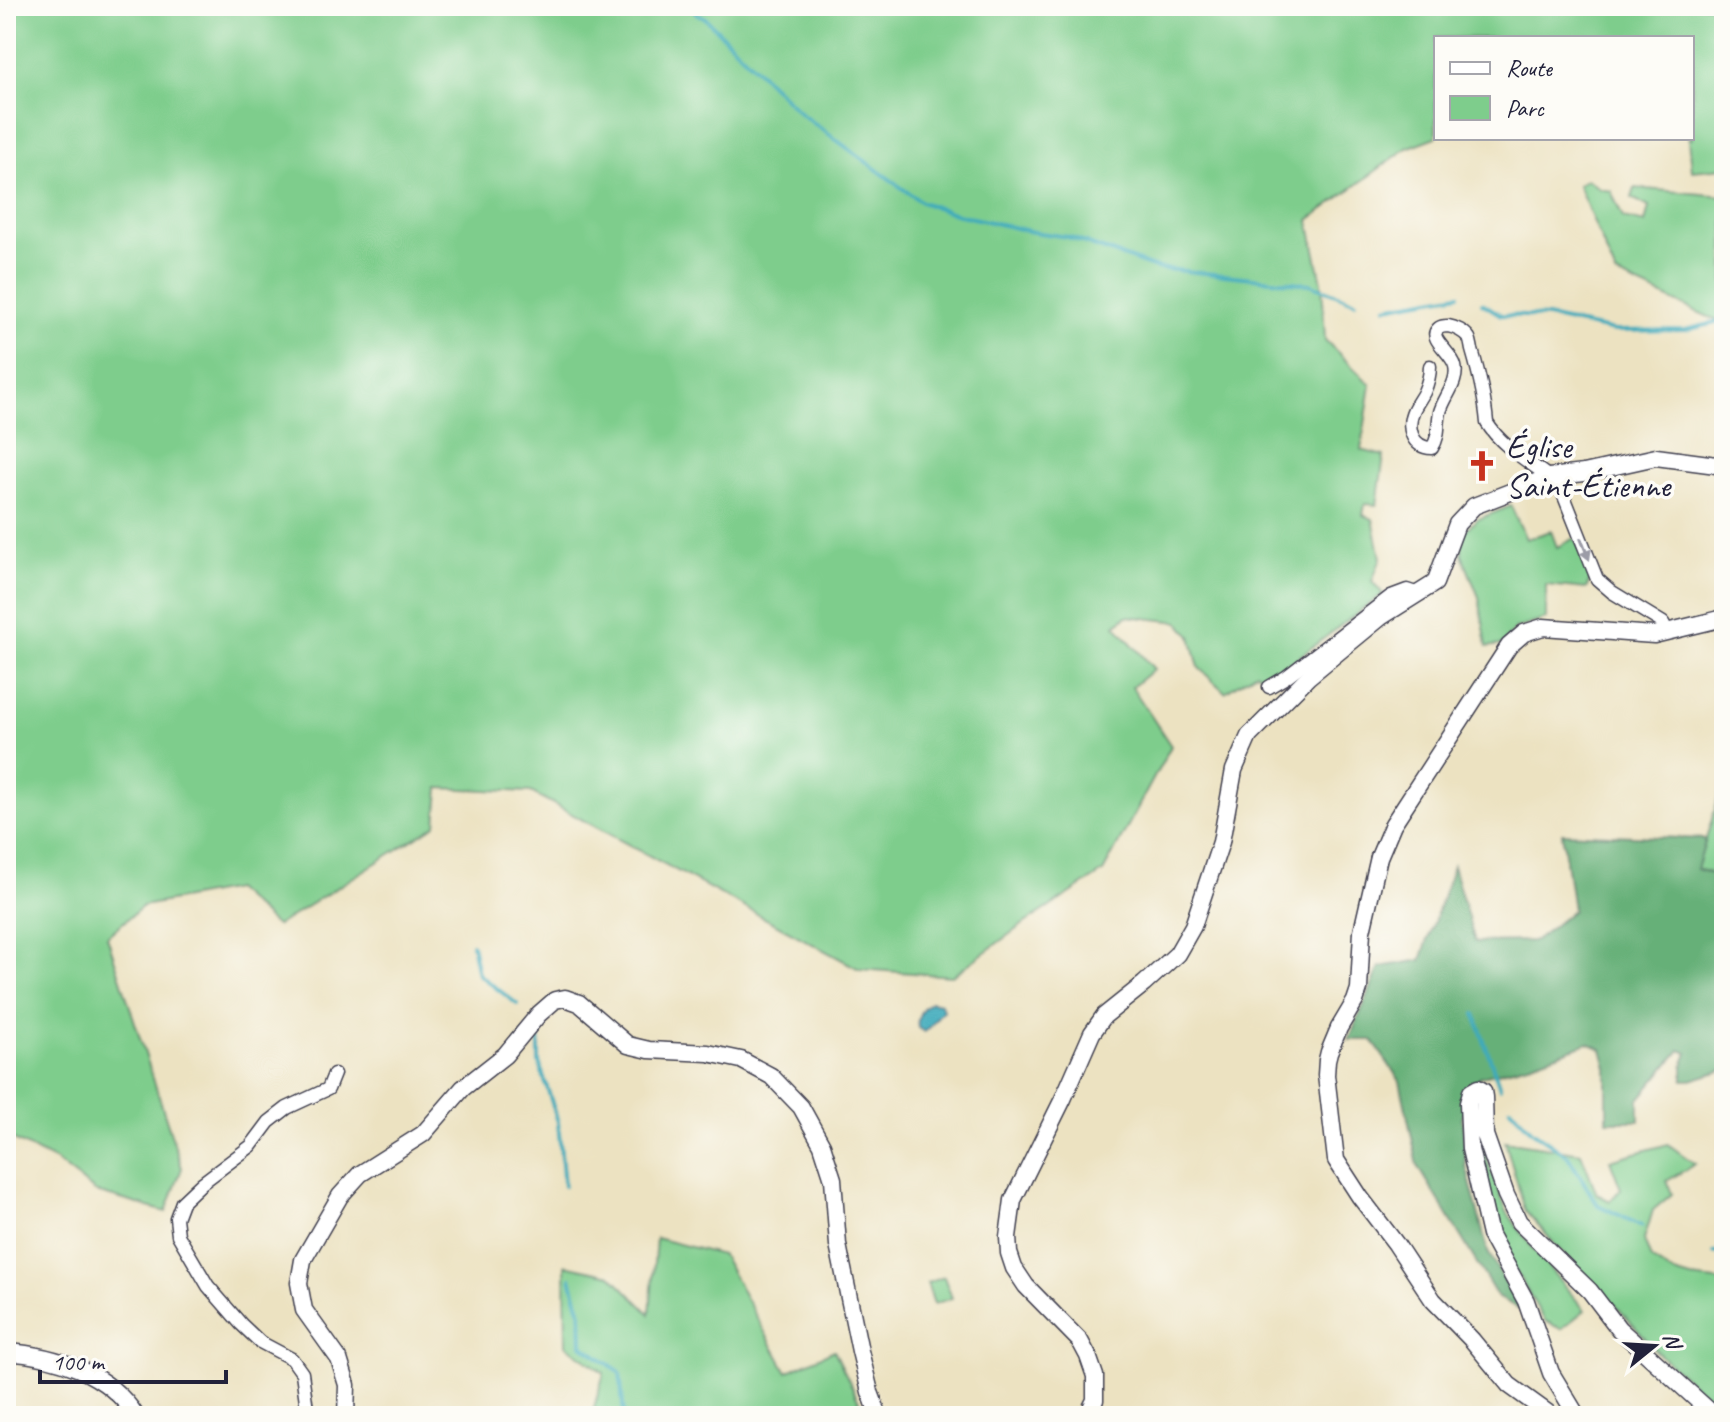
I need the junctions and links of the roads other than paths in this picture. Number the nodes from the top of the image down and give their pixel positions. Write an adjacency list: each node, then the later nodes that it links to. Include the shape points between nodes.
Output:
1 (1430, 366): 3 (street, via 1413,411 1415,443 1432,448 1437,441 1440,413 1456,376 1455,364 1435,340 1436,330 1457,328 1469,338 1487,423)
2 (1724, 466): 3 (street, via 1656,457)
3 (1552, 477): 4 (street, via 1465,513 1435,583); 6 (street, one-way to 6, via 1597,579 1663,623)
4 (1419, 594): 7 (street, via 1407,590 1391,596); 14 (street, via 1381,617 1308,677 1249,736 1234,770 1221,842 1193,926 1177,954 1104,1016 1092,1033 1013,1200 1008,1237 1014,1268 1088,1356 1095,1400)
5 (1724, 618): 6 (street)
6 (1668, 632): 15 (street, via 1642,635 1543,627 1524,633 1509,646 1393,824 1379,857 1362,931 1359,989 1329,1052 1326,1075 1336,1160 1433,1300 1509,1385)
7 (1269, 687)
8 (334, 1074): 11 (street, via 328,1089 287,1108 251,1146 202,1183 182,1202 176,1218 178,1235 208,1286 260,1342 292,1359 302,1373)
9 (6, 1352): 10 (street, via 65,1363 102,1380)
10 (136, 1416)
11 (308, 1416)
12 (346, 1416): 13 (street, via 347,1385 339,1359 304,1310 299,1283 303,1260 340,1196 360,1174 423,1134 463,1088 505,1055 539,1014 565,998 579,1003 628,1045 741,1060 771,1076 801,1107 833,1179 838,1245)
13 (879, 1416)
14 (1087, 1416)
15 (1552, 1416)
16 (1577, 1416): 17 (street, via 1551,1373 1526,1301 1490,1235 1470,1149 1468,1103 1478,1088 1484,1097 1485,1135 1519,1222 1590,1291 1619,1329)
17 (1715, 1416)

